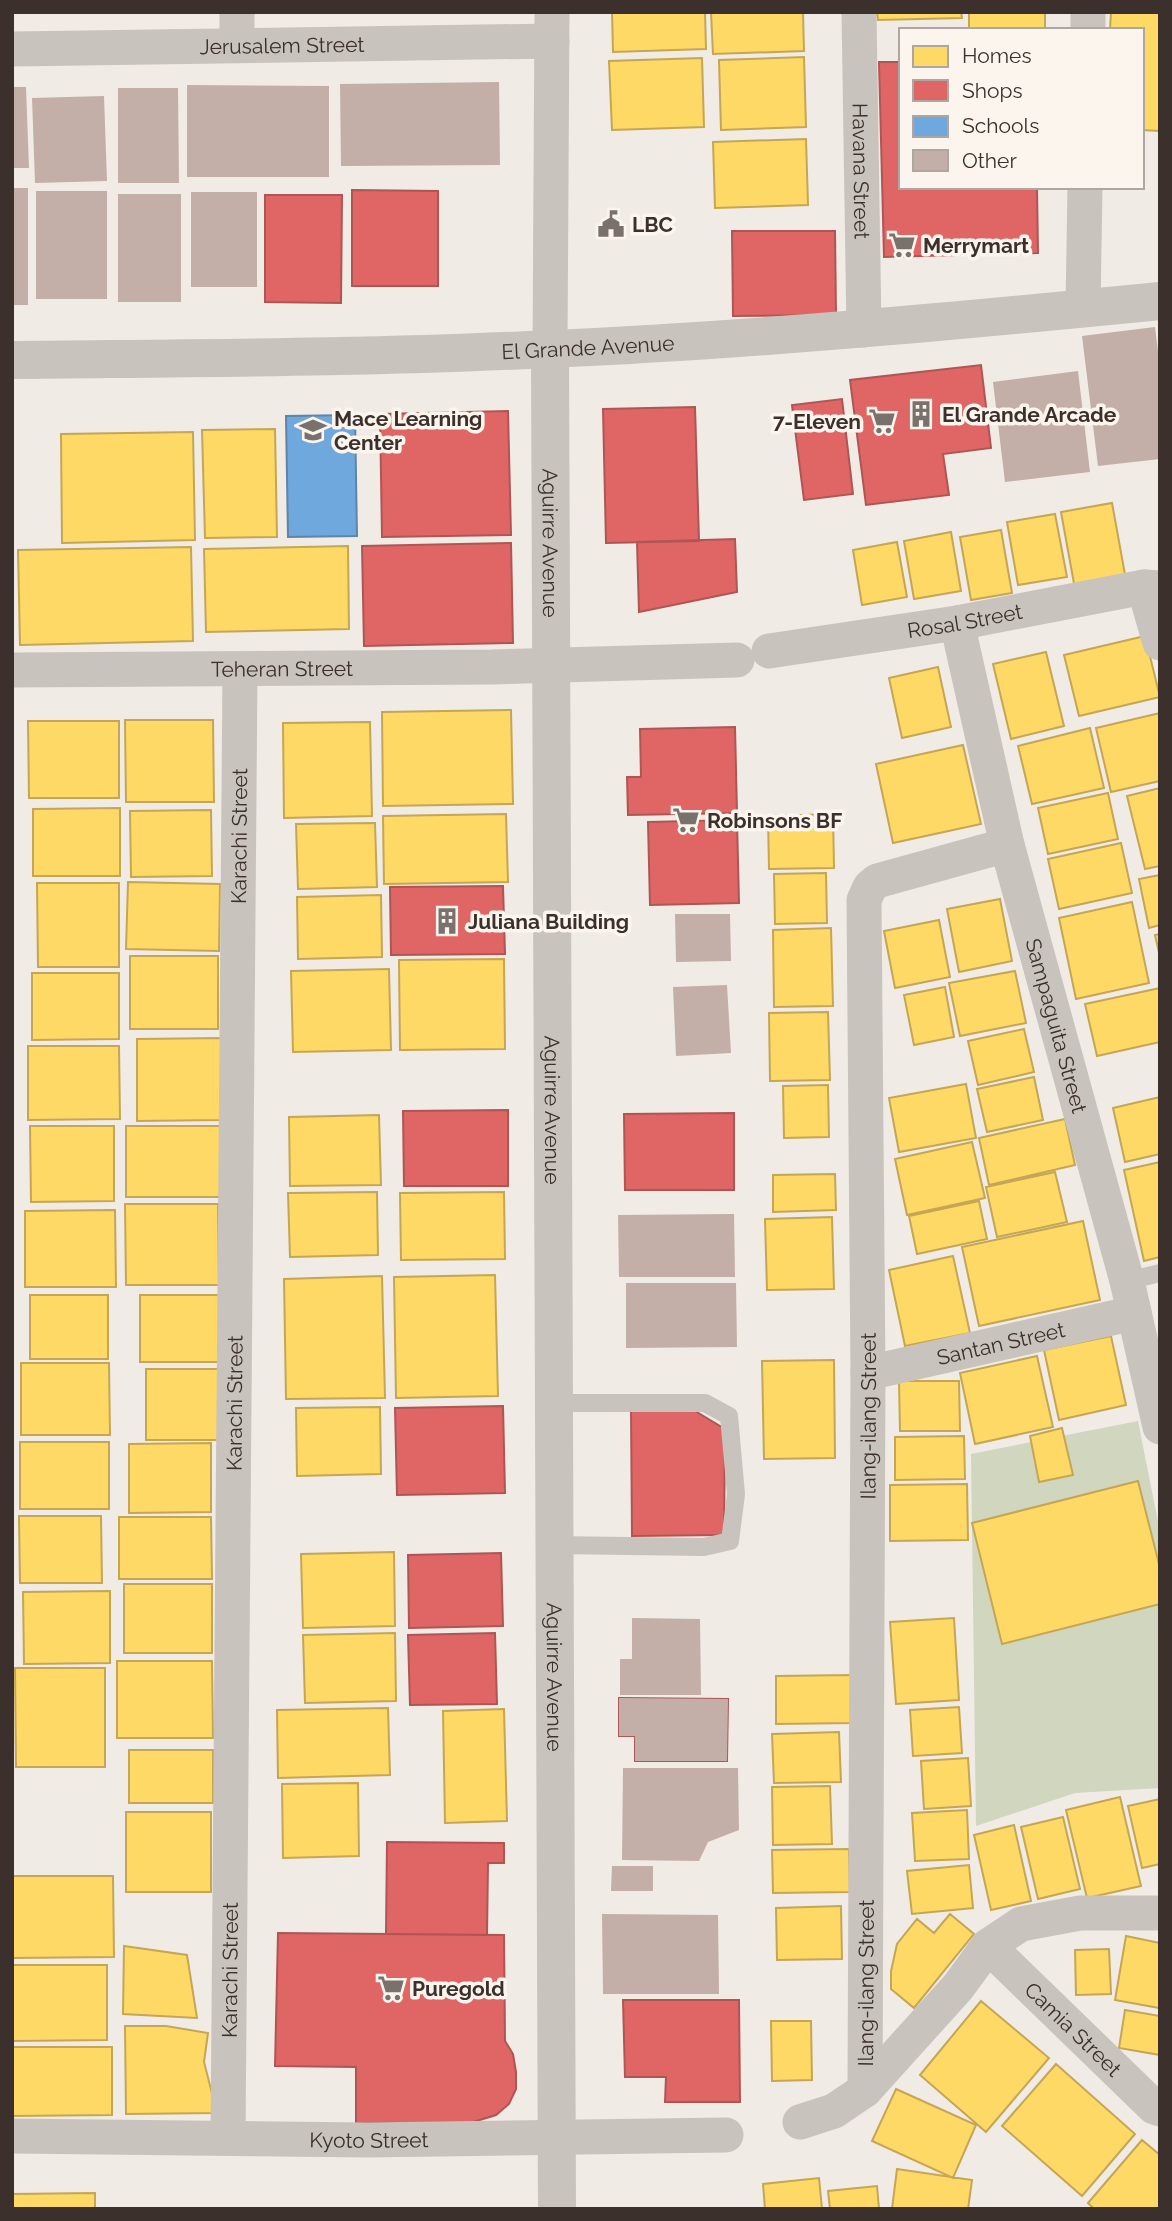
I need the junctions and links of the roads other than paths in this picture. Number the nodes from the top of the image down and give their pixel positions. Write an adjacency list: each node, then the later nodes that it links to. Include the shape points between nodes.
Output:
1 (859, 12): 8 (street, Havana Street)
2 (552, 26): 3 (street, Jerusalem Street); 9 (street, Aguirre Avenue)
3 (237, 29): 4 (street, Jerusalem Street)
4 (12, 48)
5 (1085, 189): 7 (street)
6 (1160, 301): 7 (street, El Grande Avenue)
7 (1083, 308): 8 (street, El Grande Avenue)
8 (864, 330): 9 (street, El Grande Avenue)
9 (550, 349): 10 (street, El Grande Avenue, via 352,357); 14 (street, Aguirre Avenue)
10 (12, 360)
11 (1152, 588): 12 (street, Rosal Street); 13 (street)
12 (957, 623): 14 (street, Rosal Street, via 753,656); 17 (street, Sampaguita Street)
13 (1160, 643)
14 (550, 664): 16 (street, Teheran Street); 20 (street, Aguirre Avenue)
15 (12, 670): 16 (street, Teheran Street)
16 (240, 670): 30 (street, Karachi Street)
17 (1007, 845): 18 (street, Sampaguita Street); 19 (street, Ilang-ilang Street, via 877,881 864,900)
18 (1140, 1289): 19 (street, Santan Street); 21 (street, Sampaguita Street)
19 (868, 1373): 25 (street, Ilang-ilang Street)
20 (553, 1403): 22 (street, Aguirre Avenue); 22 (lane, via 705,1403 729,1416 736,1494 730,1541 705,1547)
21 (1160, 1427)
22 (554, 1545): 31 (street, Aguirre Avenue)
23 (1160, 1913): 24 (street, via 1080,1913 1021,1924)
24 (988, 1946): 25 (street, via 958,1987); 26 (street, Camia Street)
25 (865, 2090): 27 (street, via 834,2111)
26 (1160, 2109)
27 (800, 2122)
28 (726, 2135): 31 (street, Kyoto Street)
29 (12, 2136): 30 (street, Kyoto Street)
30 (228, 2138): 31 (street, Kyoto Street)
31 (557, 2138): 32 (street, Aguirre Avenue)
32 (557, 2209)

